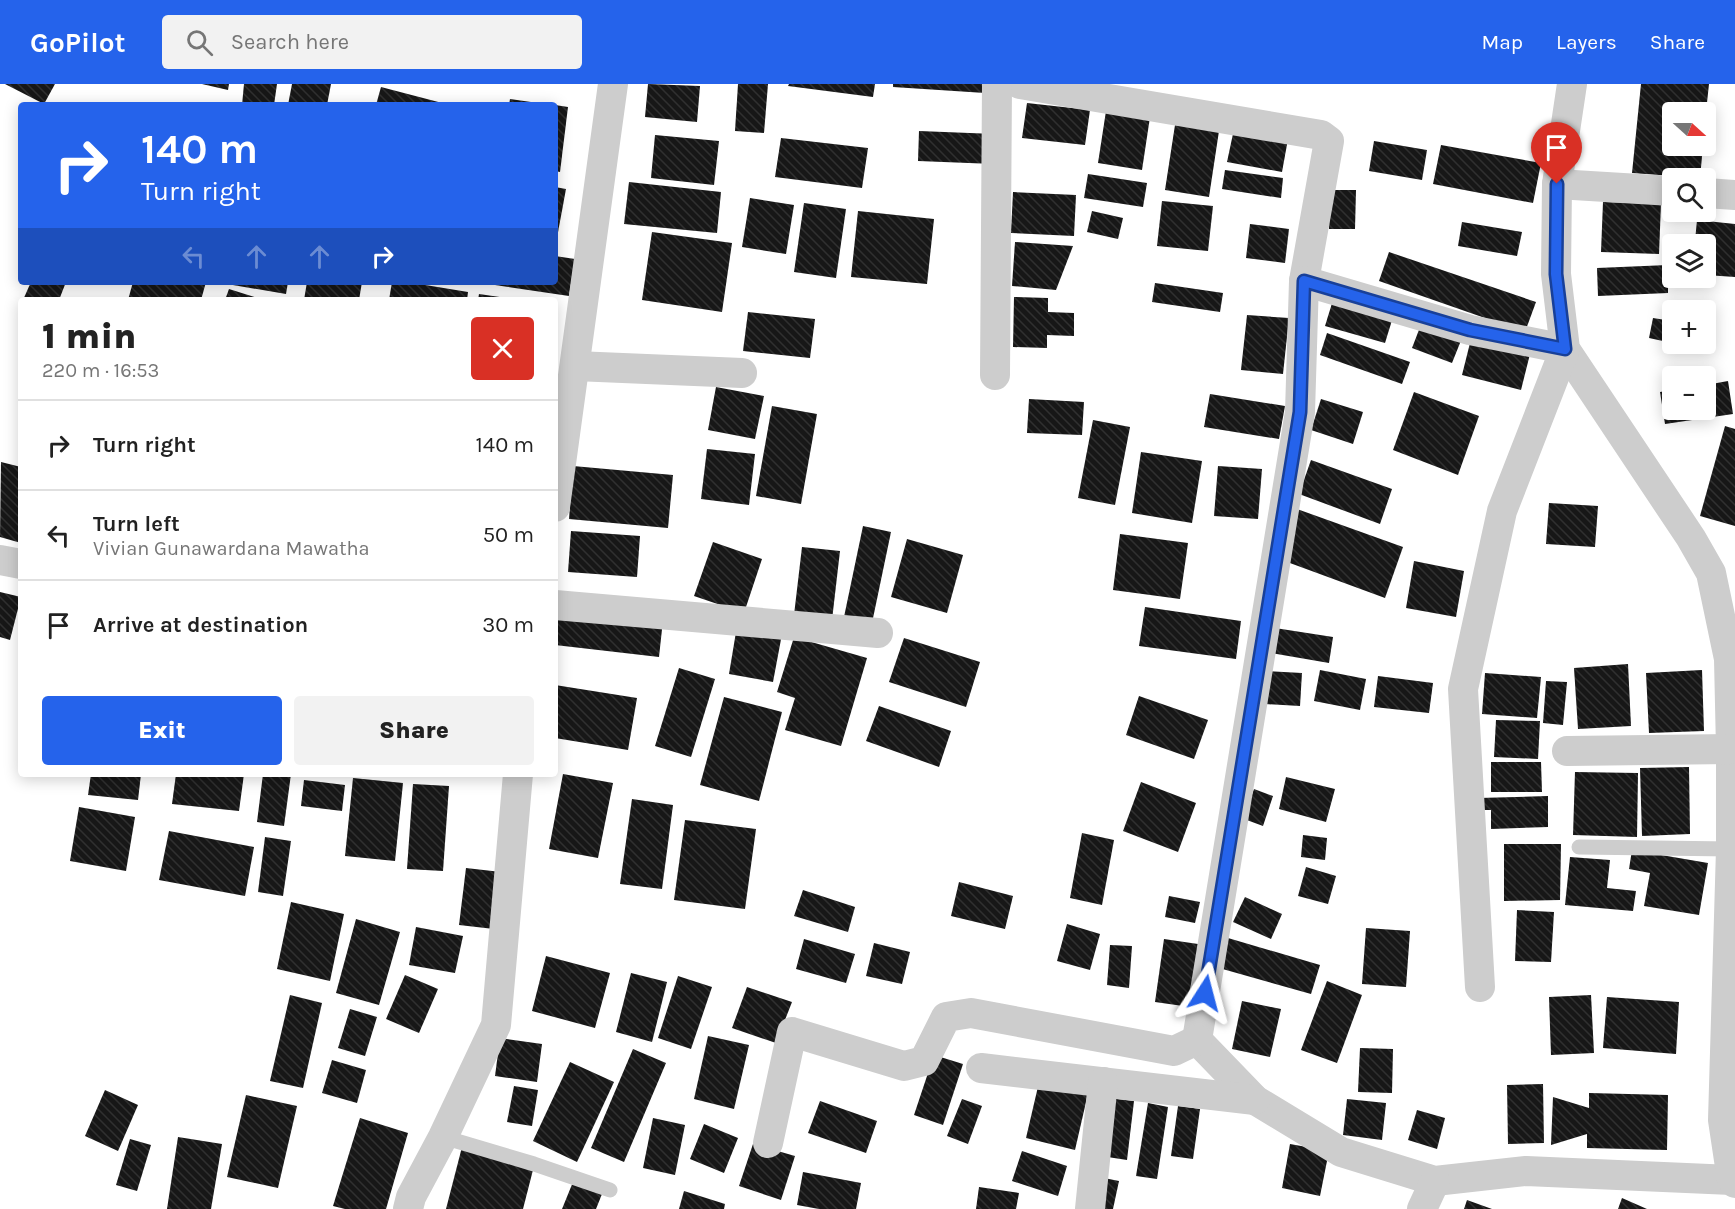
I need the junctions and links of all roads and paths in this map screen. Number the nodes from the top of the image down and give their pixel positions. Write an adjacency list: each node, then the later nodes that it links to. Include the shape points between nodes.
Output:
1 (997, 84): 13 (street)
2 (1020, 84): 9 (street, via 1321,135 1329,141)
3 (1572, 84): 5 (street)
4 (605, 85): 11 (street)
5 (1557, 184): 6 (street); 10 (street, via 1556,274)
6 (1662, 190)
7 (1716, 194): 8 (street)
8 (1735, 195)
9 (1304, 281): 10 (street, via 1470,330); 27 (street, via 1300,412)
10 (1565, 349): 18 (street, via 1691,538); 26 (street, via 1502,511 1463,689)
11 (574, 366): 12 (street); 14 (street)
12 (742, 373)
13 (995, 375)
14 (560, 430): 15 (street)
15 (558, 461)
16 (0, 560): 17 (street)
17 (18, 563)
18 (1723, 574): 21 (street)
19 (558, 605): 20 (street)
20 (878, 633)
21 (1731, 749): 22 (street); 25 (street)
22 (1567, 751)
23 (518, 777): 31 (street, via 496,1025)
24 (1579, 847): 25 (lane)
25 (1731, 849): 34 (street, via 1723,1120)
26 (1480, 987)
27 (1197, 1040): 30 (street); 32 (street, via 1174,1051 971,1013 946,1017 924,1061 904,1066 792,1032)
28 (981, 1068): 29 (street)
29 (1103, 1082): 30 (street); 37 (street)
30 (1255, 1100): 33 (street, via 1341,1152)
31 (443, 1137): 35 (lane); 36 (street)
32 (768, 1143)
33 (1435, 1181): 34 (street, via 1526,1171); 38 (street)
34 (1733, 1181)
35 (610, 1190)
36 (408, 1209)
37 (1090, 1209)
38 (1422, 1209)

